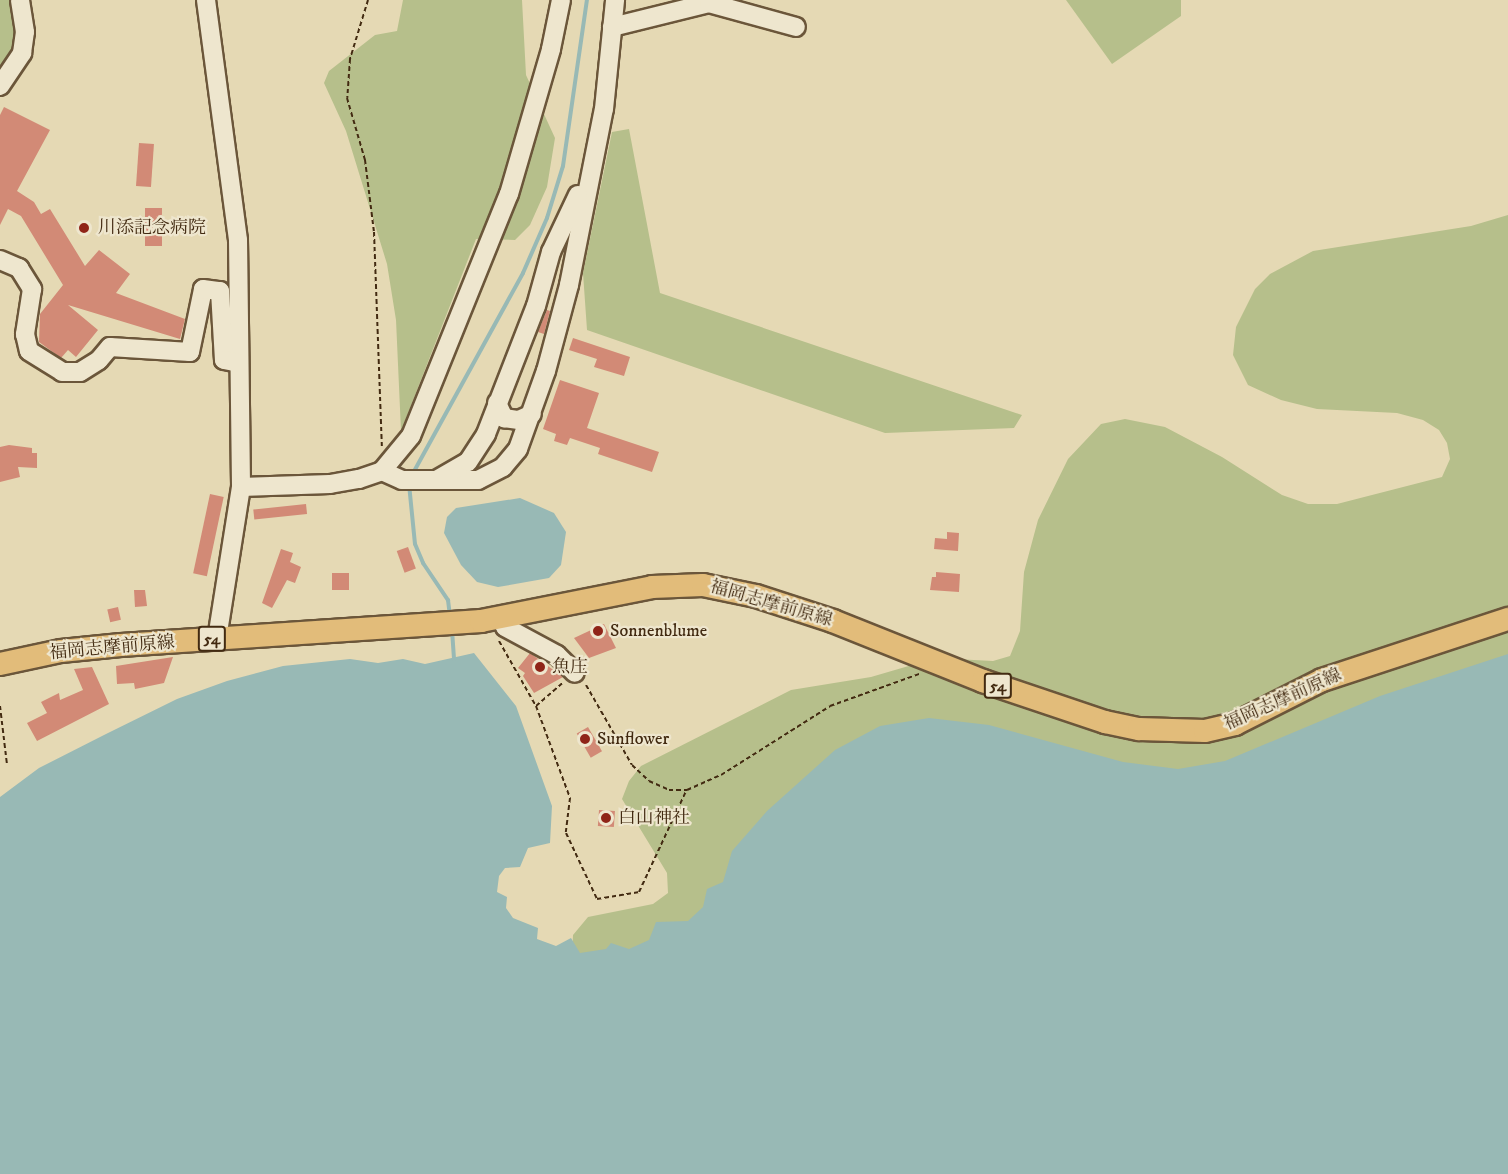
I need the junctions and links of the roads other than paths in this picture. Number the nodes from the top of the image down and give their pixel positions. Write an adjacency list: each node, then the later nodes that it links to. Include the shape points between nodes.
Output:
1 (20, 0): 7 (street, via 25,32 22,53)
2 (206, 0): 12 (street, via 238,240)
3 (561, 0): 15 (street, via 551,49 509,194 411,436)
4 (615, 0): 5 (street)
5 (612, 27): 6 (street, via 709,3); 8 (street, via 604,109)
6 (796, 27)
7 (0, 86)
8 (589, 173): 10 (street); 11 (street)
9 (0, 260): 12 (street, via 19,268 32,289 25,333 29,351 62,372 80,372 110,347 190,352 203,289 220,291 224,360)
10 (573, 261): 11 (street); 14 (street)
11 (545, 266): 13 (street, via 536,306)
12 (239, 363): 17 (street)
13 (497, 403): 14 (street, via 504,418 519,420); 16 (street, via 486,434 468,462)
14 (532, 414): 16 (street, via 518,449 503,467 478,480)
15 (382, 471): 16 (street, via 402,480); 17 (street, via 330,484)
16 (432, 479)
17 (241, 488): 20 (street)
18 (1508, 619): 19 (main road, 福岡志摩前原線 / 54, via 1322,680 1234,724 1205,731 1139,729 1106,722 833,621 756,596 703,585 652,587)
19 (496, 622): 20 (main road, 福岡志摩前原線 / 54); 22 (street, via 557,655)
20 (217, 639): 21 (main road, 福岡志摩前原線 / 54, via 61,651)
21 (0, 664)
22 (575, 673)

